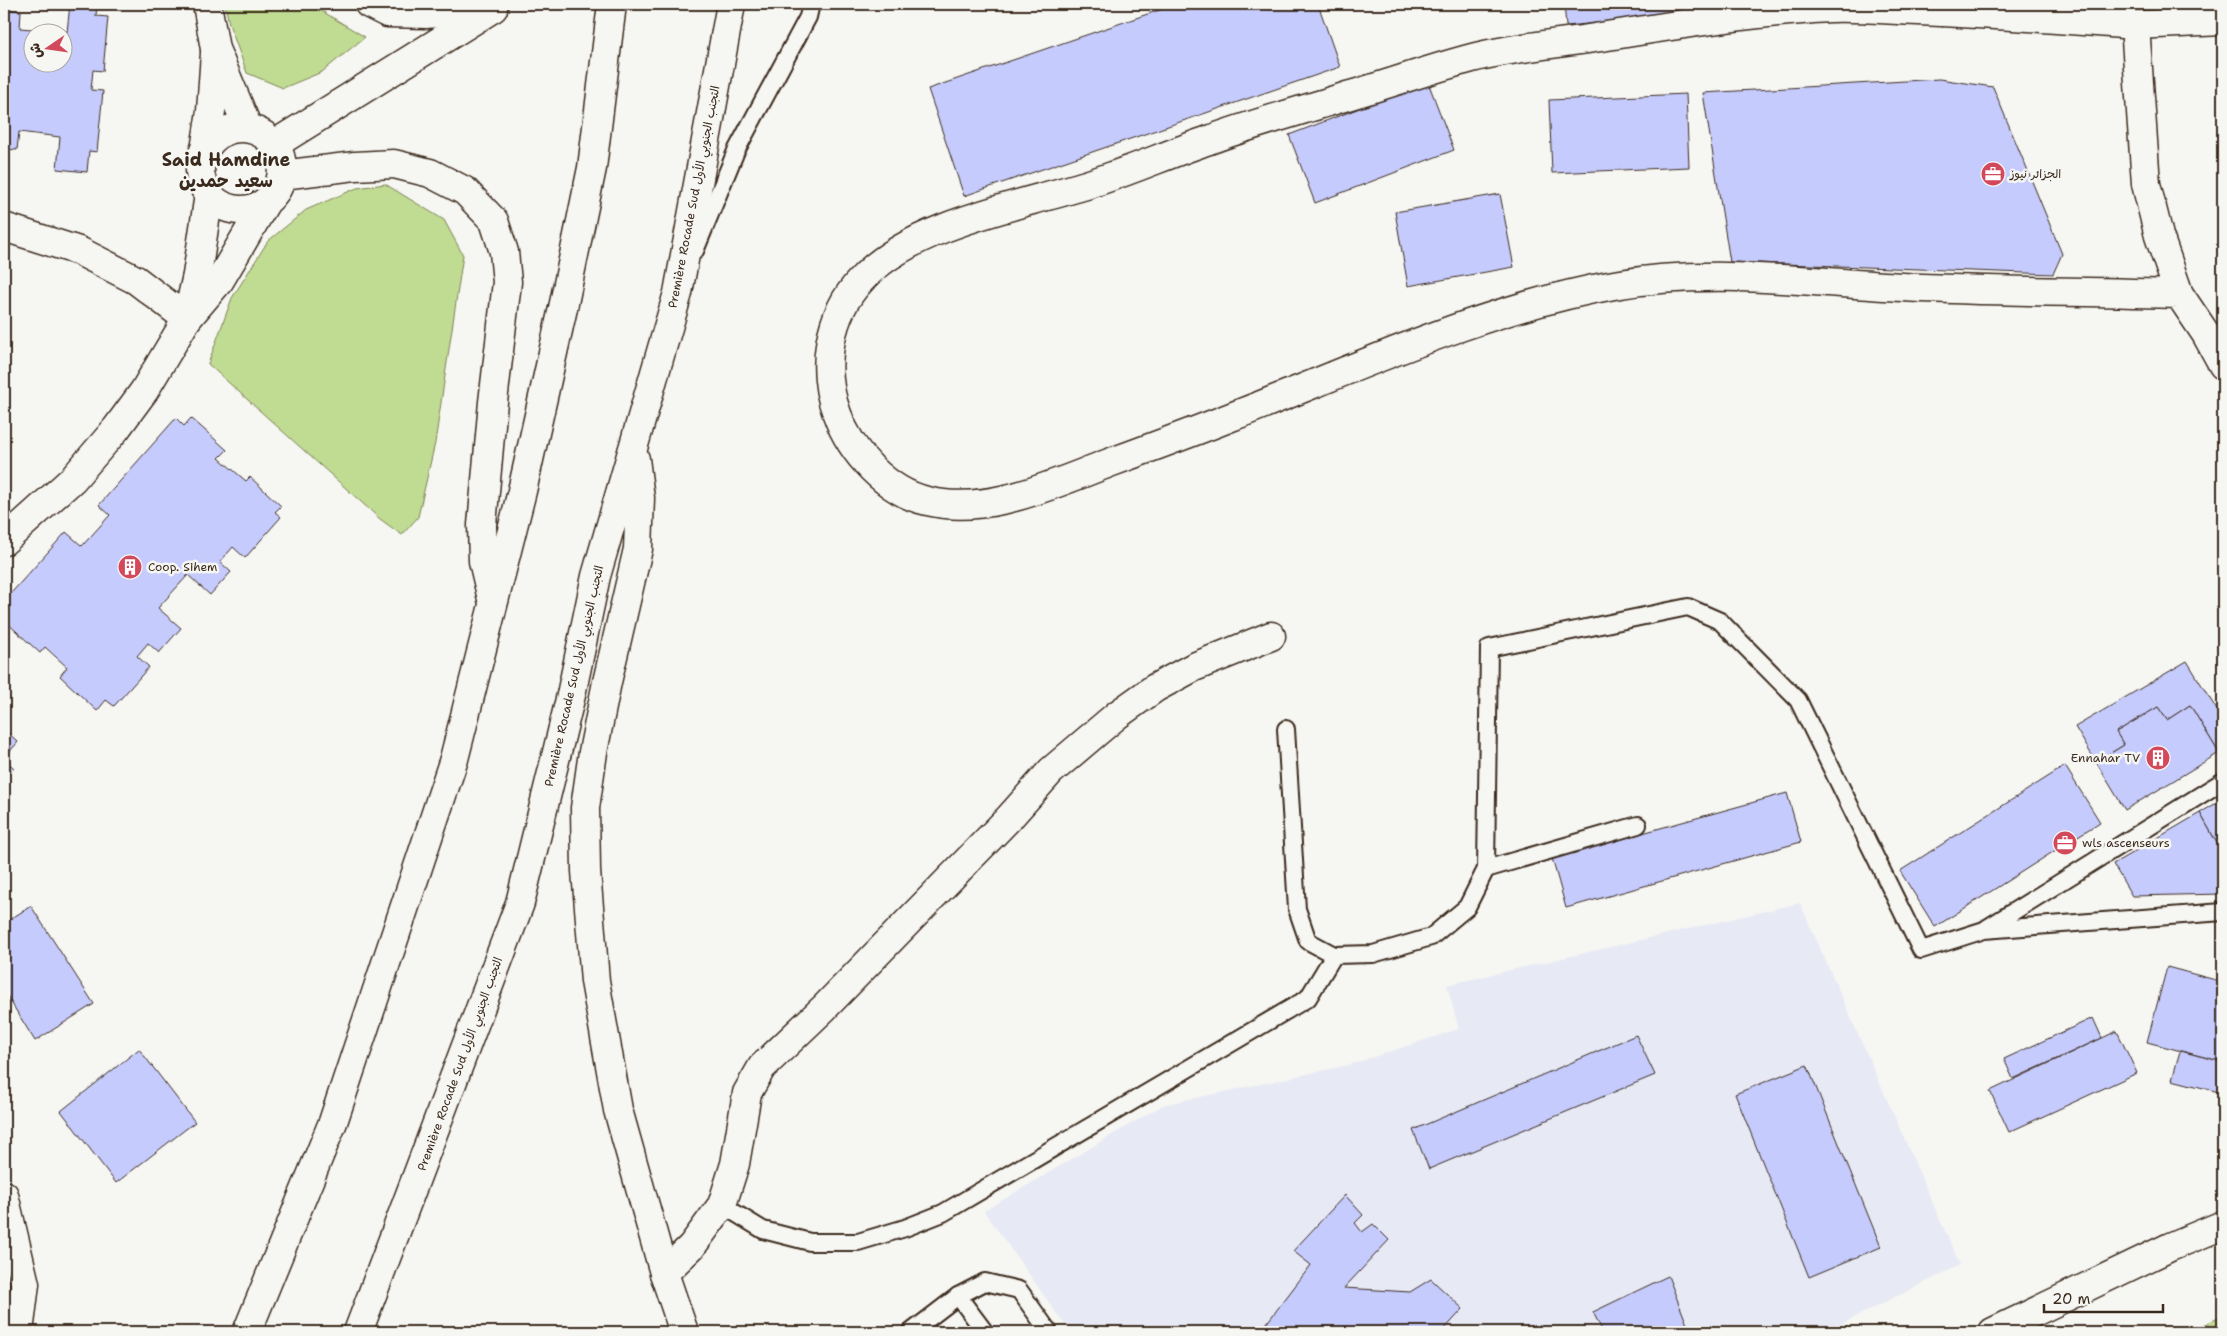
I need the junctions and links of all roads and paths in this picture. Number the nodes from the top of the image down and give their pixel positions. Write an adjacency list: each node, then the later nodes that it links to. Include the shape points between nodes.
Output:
1 (207, 4): 8 (main road)
2 (369, 4): 10 (main road, via 387,13 426,14 493,8)
3 (612, 4): 23 (main road, via 592,168 531,453)
4 (731, 4): 16 (main road, Première Rocade Sud التجنب الجنوبي الأول)
5 (811, 4): 16 (lane, via 808,16 736,151)
6 (2223, 21): 7 (main road)
7 (2135, 25): 17 (main road, via 2146,184); 17 (main road, via 2026,16 1835,8 1708,20 1476,56 1217,136 1088,184 1033,198 906,244 864,275 848,294 836,318 828,358 830,389 838,420 856,450 877,473 903,493 930,502 964,505 1002,500 1075,476 1332,375 1525,305 1620,284 1724,275 1907,288)
8 (215, 50): 9 (main road); 11 (main road)
9 (248, 128): 10 (main road, via 258,131); 11 (main road, via 222,132)
10 (275, 144): 12 (main road, via 280,154)
11 (205, 150): 13 (main road, via 201,174)
12 (282, 175): 14 (main road, via 279,185); 23 (main road, via 394,164 430,173 465,191 494,221 504,252 507,282 482,525 483,561)
13 (209, 194): 14 (main road, via 229,208 242,210); 18 (main road)
14 (266, 202): 18 (main road, via 220,280)
15 (4, 227): 18 (main road, via 79,251 136,280)
16 (678, 293): 21 (main road, Première Rocade Sud التجنب الجنوبي الأول)
17 (2179, 294): 19 (main road)
18 (187, 319): 22 (main road, via 144,391 116,428 73,479)
19 (2215, 330): 20 (main road)
20 (2223, 365)
21 (634, 446): 35 (main road, via 640,498 638,549 593,752 584,808 586,871 595,981 618,1110); 40 (main road, Première Rocade Sud التجنب الجنوبي الأول, via 596,576 571,695 520,903)
22 (4, 541)
23 (494, 604): 39 (main road, via 454,759 333,1122)
24 (1271, 636): 33 (main road, via 1194,667 1155,688 1117,715 1051,771 824,1008 762,1067 747,1093 735,1164)
25 (1286, 729): 31 (lane, via 1297,909 1308,940)
26 (2223, 781): 30 (lane)
27 (1638, 825): 28 (lane)
28 (1486, 869): 30 (lane, via 1489,648 1688,607 1720,620 1798,700 1921,950); 31 (lane, via 1467,907 1431,937 1373,954)
29 (2223, 912): 30 (lane)
30 (1984, 930)
31 (1334, 955): 33 (lane, via 1308,998 943,1213 858,1242 810,1242 763,1230)
32 (4, 1195): 38 (main road, via 25,1284)
33 (722, 1205): 35 (main road, via 692,1246)
34 (2223, 1224): 44 (main road)
35 (664, 1273): 41 (main road)
36 (958, 1296): 37 (lane); 42 (lane); 43 (lane, via 985,1282 1019,1290)
37 (916, 1331)
38 (18, 1332)
39 (247, 1332)
40 (358, 1332)
41 (684, 1332)
42 (984, 1332)
43 (1048, 1332)
44 (1994, 1332)

